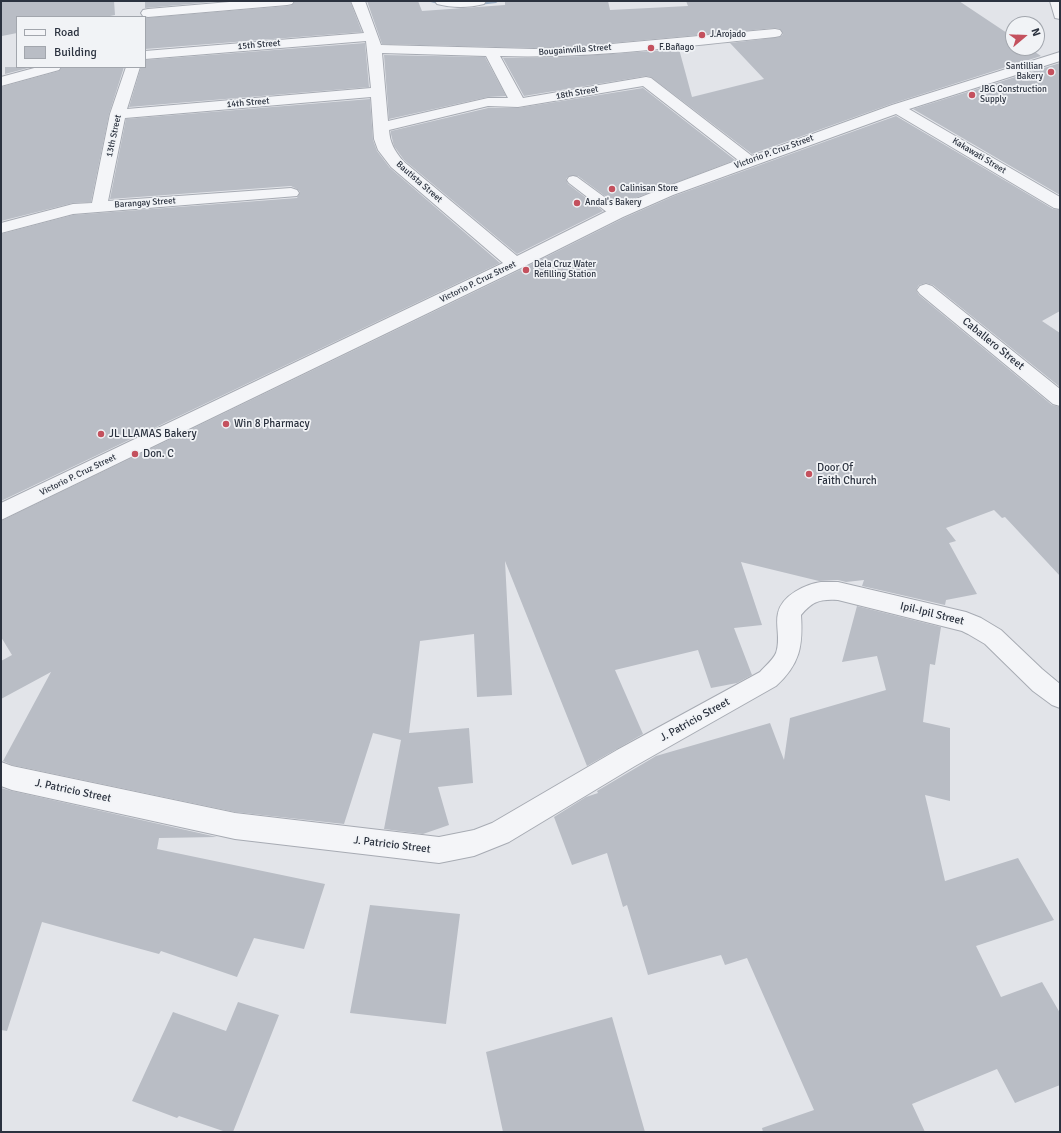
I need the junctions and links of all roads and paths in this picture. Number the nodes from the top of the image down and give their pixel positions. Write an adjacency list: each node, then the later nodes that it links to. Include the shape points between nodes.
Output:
1 (287, 1): 6 (street)
2 (358, 1): 9 (street, Bautista Street)
3 (442, 1): 4 (street)
4 (479, 1)
5 (1057, 1): 7 (street)
6 (148, 13)
7 (1060, 15)
8 (775, 33): 10 (street, Bougainvilla Street, via 579,51)
9 (373, 42): 10 (street, Bougainvilla Street); 11 (street, 15th Street); 16 (street, Bautista Street)
10 (491, 53): 17 (street)
11 (146, 55)
12 (1060, 56): 18 (street, Victorio P. Cruz Street)
13 (50, 68): 15 (street)
14 (133, 68): 19 (street, 13th Street)
15 (1, 82)
16 (378, 92): 19 (street, 14th Street); 20 (street, Bautista Street)
17 (518, 102): 20 (street, 18th Street, via 488,102); 21 (street, 18th Street, via 646,81)
18 (897, 108): 21 (street, Victorio P. Cruz Street); 24 (street, Kakawati Street)
19 (118, 114): 25 (street, 13th Street)
20 (380, 127): 28 (street, Bautista Street, via 386,150 397,164)
21 (749, 161): 26 (street, Victorio P. Cruz Street)
22 (573, 180): 26 (lane)
23 (291, 193): 25 (street, Barangay Street)
24 (1060, 204)
25 (99, 206): 27 (street, Barangay Street, via 51,214)
26 (617, 213): 28 (street, Victorio P. Cruz Street)
27 (1, 228)
28 (515, 264): 31 (street, Victorio P. Cruz Street)
29 (926, 290): 30 (street, Caballero Street)
30 (1060, 399)
31 (1, 512)
32 (789, 613): 33 (street, Ipil-Ipil Street, via 800,599 823,590 838,591 966,622 993,637 1042,685); 34 (street, J. Patricio Street, via 790,636 785,662 768,680 626,758 500,833 474,843 439,850 236,826)
33 (1060, 697)
34 (1, 774)

